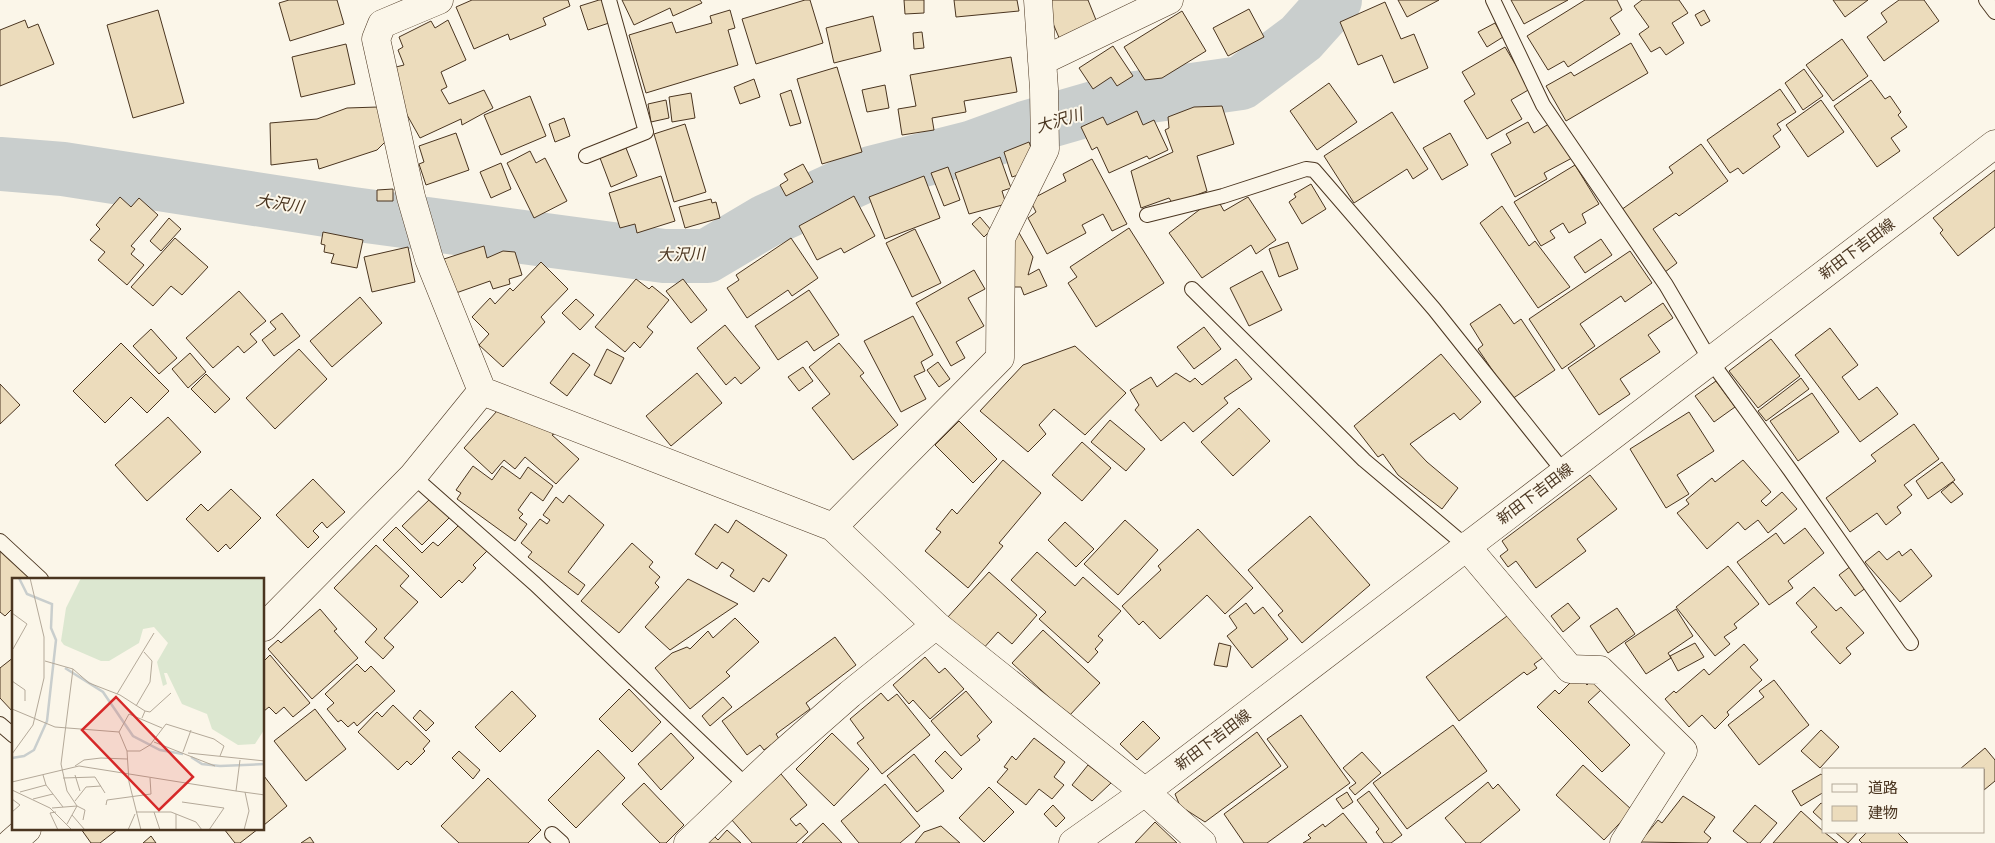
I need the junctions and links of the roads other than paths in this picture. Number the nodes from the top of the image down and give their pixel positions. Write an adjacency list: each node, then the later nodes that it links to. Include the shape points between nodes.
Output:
1 (439, 0): 14 (street, via 382,24 376,39 411,197 429,259)
2 (609, 0): 10 (lane, via 646,132)
3 (1038, 0): 8 (street)
4 (1169, 0): 8 (street)
5 (1493, 0): 13 (lane, via 1543,105 1666,285)
6 (1986, 0): 7 (lane)
7 (1995, 12)
8 (1042, 61): 17 (street, via 1045,149 1001,238 1000,358)
9 (1995, 144): 13 (street, 新田下吉田線)
10 (586, 156)
11 (1147, 215): 15 (lane, via 1223,196 1306,169 1314,170 1434,309)
12 (1192, 289): 19 (lane, via 1364,460)
13 (1710, 360): 15 (street, 新田下吉田線); 23 (lane)
14 (482, 391): 16 (street); 17 (street)
15 (1564, 472): 19 (street, 新田下吉田線)
16 (413, 476): 22 (street); 26 (lane, via 535,584)
17 (833, 527): 21 (street)
18 (0, 541): 20 (lane)
19 (1466, 546): 27 (street, 新田下吉田線); 33 (street, via 1570,669 1600,670 1683,750)
20 (41, 578)
21 (936, 625): 26 (street, via 850,694); 27 (street)
22 (265, 627)
23 (1911, 643)
24 (0, 724): 25 (lane)
25 (12, 734)
26 (747, 786): 30 (street)
27 (1145, 792): 31 (street, 新田下吉田線); 32 (street)
28 (26, 830): 29 (street)
29 (11, 843)
30 (688, 843)
31 (1073, 843)
32 (1202, 843)
33 (1624, 843)

